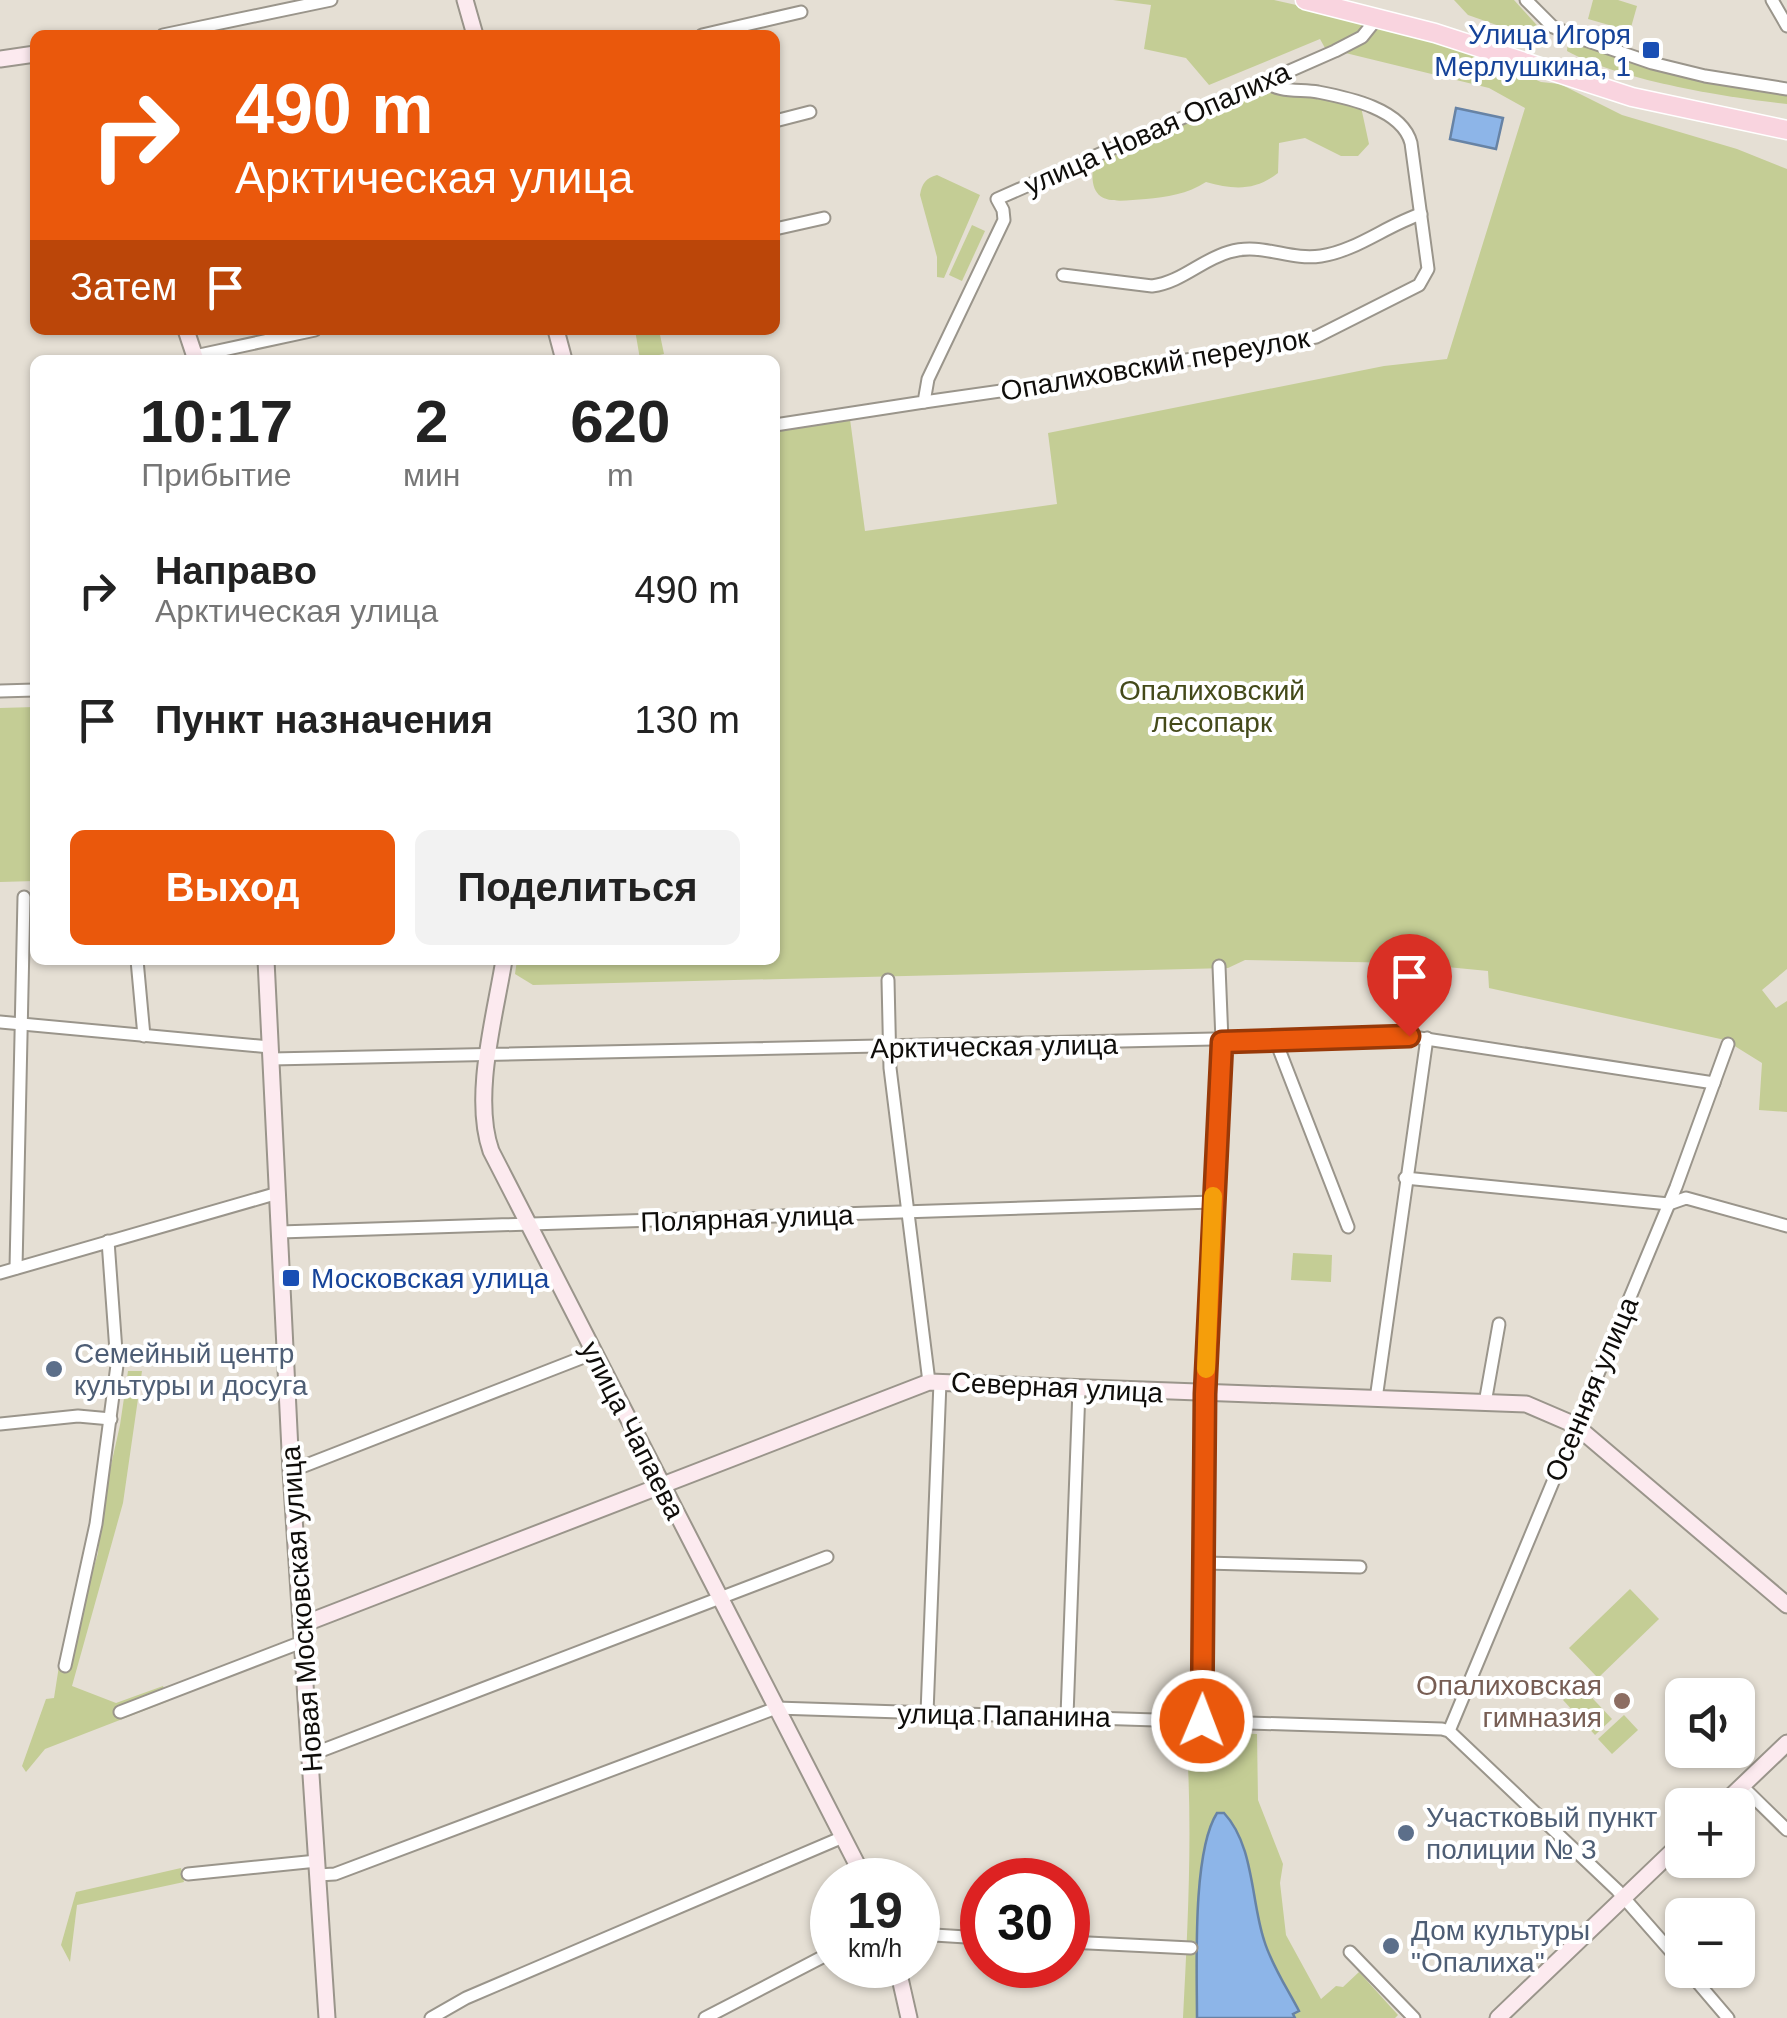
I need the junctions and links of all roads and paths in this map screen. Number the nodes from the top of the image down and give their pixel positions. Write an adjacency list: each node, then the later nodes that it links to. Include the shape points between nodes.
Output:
1 (331, 0): 10 (street)
2 (465, 0): 11 (street)
3 (1305, 0): 8 (main road)
4 (1357, 0): 18 (main road, via 1634,87)
5 (1526, 0): 16 (street, via 1553,27 1652,63)
6 (1772, 0): 9 (street)
7 (801, 12): 12 (street)
8 (1378, 17): 15 (street, улица Новая Опалиха, via 1362,37); 20 (main road, via 1632,97)
9 (1787, 26)
10 (187, 30)
11 (473, 30)
12 (724, 30)
13 (30, 55): 14 (street)
14 (0, 58)
15 (1264, 80): 21 (street, Опалиховский переулок, via 1345,98 1404,126); 27 (street, улица Новая Опалиха, via 997,199 1004,220 928,379)
16 (1787, 88)
17 (810, 112): 19 (street)
18 (1787, 118)
19 (780, 120)
20 (1787, 130)
21 (1421, 214): 24 (street, via 1341,251 1307,257 1251,247 1217,256 1164,285); 27 (street, Опалиховский переулок, via 1426,278 1326,333)
22 (824, 218): 23 (street)
23 (780, 228)
24 (1063, 275)
25 (294, 335): 26 (street)
26 (208, 355)
27 (924, 402): 28 (street)
28 (780, 424)
29 (0, 690): 30 (street)
30 (30, 690)
31 (24, 897): 38 (street)
32 (137, 965): 39 (street)
33 (266, 965): 45 (street, Новая Московская улица)
34 (503, 965): 46 (street, улица Чапаева)
35 (1219, 966): 42 (street)
36 (888, 980): 44 (street)
37 (0, 1022): 38 (street, Арктическая улица)
38 (22, 1024): 39 (street, Арктическая улица); 58 (street)
39 (144, 1036): 45 (street, Арктическая улица)
40 (1427, 1038): 41 (street, Арктическая улица); 47 (street, Арктическая улица); 48 (street)
41 (1275, 1039): 42 (street, Арктическая улица); 55 (street)
42 (1222, 1042): 44 (street, Арктическая улица); 50 (street)
43 (1728, 1044): 47 (street, Осенняя улица)
44 (890, 1048): 46 (street, Арктическая улица); 52 (street)
45 (271, 1053): 46 (street, Арктическая улица); 49 (street, Новая Московская улица)
46 (488, 1057): 53 (street, улица Чапаева, via 486,1136)
47 (1714, 1083): 51 (street, Осенняя улица)
48 (1406, 1178): 51 (street); 65 (street)
49 (278, 1193): 56 (street, Новая Московская улица); 57 (street)
50 (1213, 1202): 52 (street, Полярная улица); 64 (street)
51 (1669, 1204): 54 (street, via 1686,1198); 69 (street, Осенняя улица)
52 (908, 1211): 53 (street, Полярная улица); 62 (street)
53 (528, 1226): 56 (street, Полярная улица); 61 (street, улица Чапаева)
54 (1787, 1226)
55 (1348, 1227)
56 (280, 1232): 70 (street, Новая Московская улица)
57 (108, 1241): 58 (street); 67 (street, via 117,1365)
58 (16, 1268): 59 (street)
59 (0, 1272)
60 (1499, 1324): 66 (street)
61 (594, 1353): 70 (street); 71 (street, улица Чапаева)
62 (934, 1382): 63 (street, Северная улица); 71 (street, Северная улица); 81 (street)
63 (1078, 1389): 64 (street, Северная улица); 82 (street)
64 (1205, 1394): 65 (street, Северная улица); 73 (street)
65 (1376, 1399): 66 (street, Северная улица)
66 (1485, 1403): 69 (street, Северная улица, via 1526,1404)
67 (112, 1419): 68 (street); 78 (street)
68 (0, 1424)
69 (1576, 1425): 76 (street, Северная улица); 84 (street, Осенняя улица)
70 (291, 1471): 77 (street, Новая Московская улица)
71 (660, 1486): 75 (street, улица Чапаева); 77 (street, Северная улица)
72 (827, 1557): 75 (street)
73 (1205, 1563): 74 (street); 83 (street)
74 (1360, 1567)
75 (720, 1598): 79 (street, улица Чапаева); 86 (street)
76 (1787, 1604)
77 (302, 1633): 80 (street); 86 (street, Новая Московская улица)
78 (64, 1666)
79 (776, 1708): 81 (street, улица Папанина); 89 (street, улица Чапаева); 92 (street, улица Папанина, via 336,1874)
80 (120, 1712)
81 (927, 1713): 82 (street, улица Папанина)
82 (1066, 1716): 83 (street, улица Папанина)
83 (1202, 1721): 84 (street, улица Папанина)
84 (1448, 1731): 94 (street)
85 (1787, 1743): 87 (street)
86 (310, 1754): 92 (street, Новая Московская улица)
87 (1742, 1786): 88 (street)
88 (1787, 1830)
89 (843, 1837): 90 (street, улица Чапаева); 103 (street)
90 (854, 1858)
91 (1665, 1858): 94 (street)
92 (318, 1868): 93 (street, улица Папанина); 102 (street, Новая Московская улица)
93 (188, 1874)
94 (1624, 1897): 96 (street); 107 (street)
95 (1090, 1943): 97 (street)
96 (1665, 1944)
97 (1192, 1948)
98 (1350, 1952): 106 (street)
99 (810, 1963): 104 (street)
100 (902, 1988): 105 (street)
101 (1703, 1988): 108 (street)
102 (327, 2018)
103 (431, 2018)
104 (705, 2018)
105 (909, 2018)
106 (1414, 2018)
107 (1498, 2018)
108 (1728, 2018)

